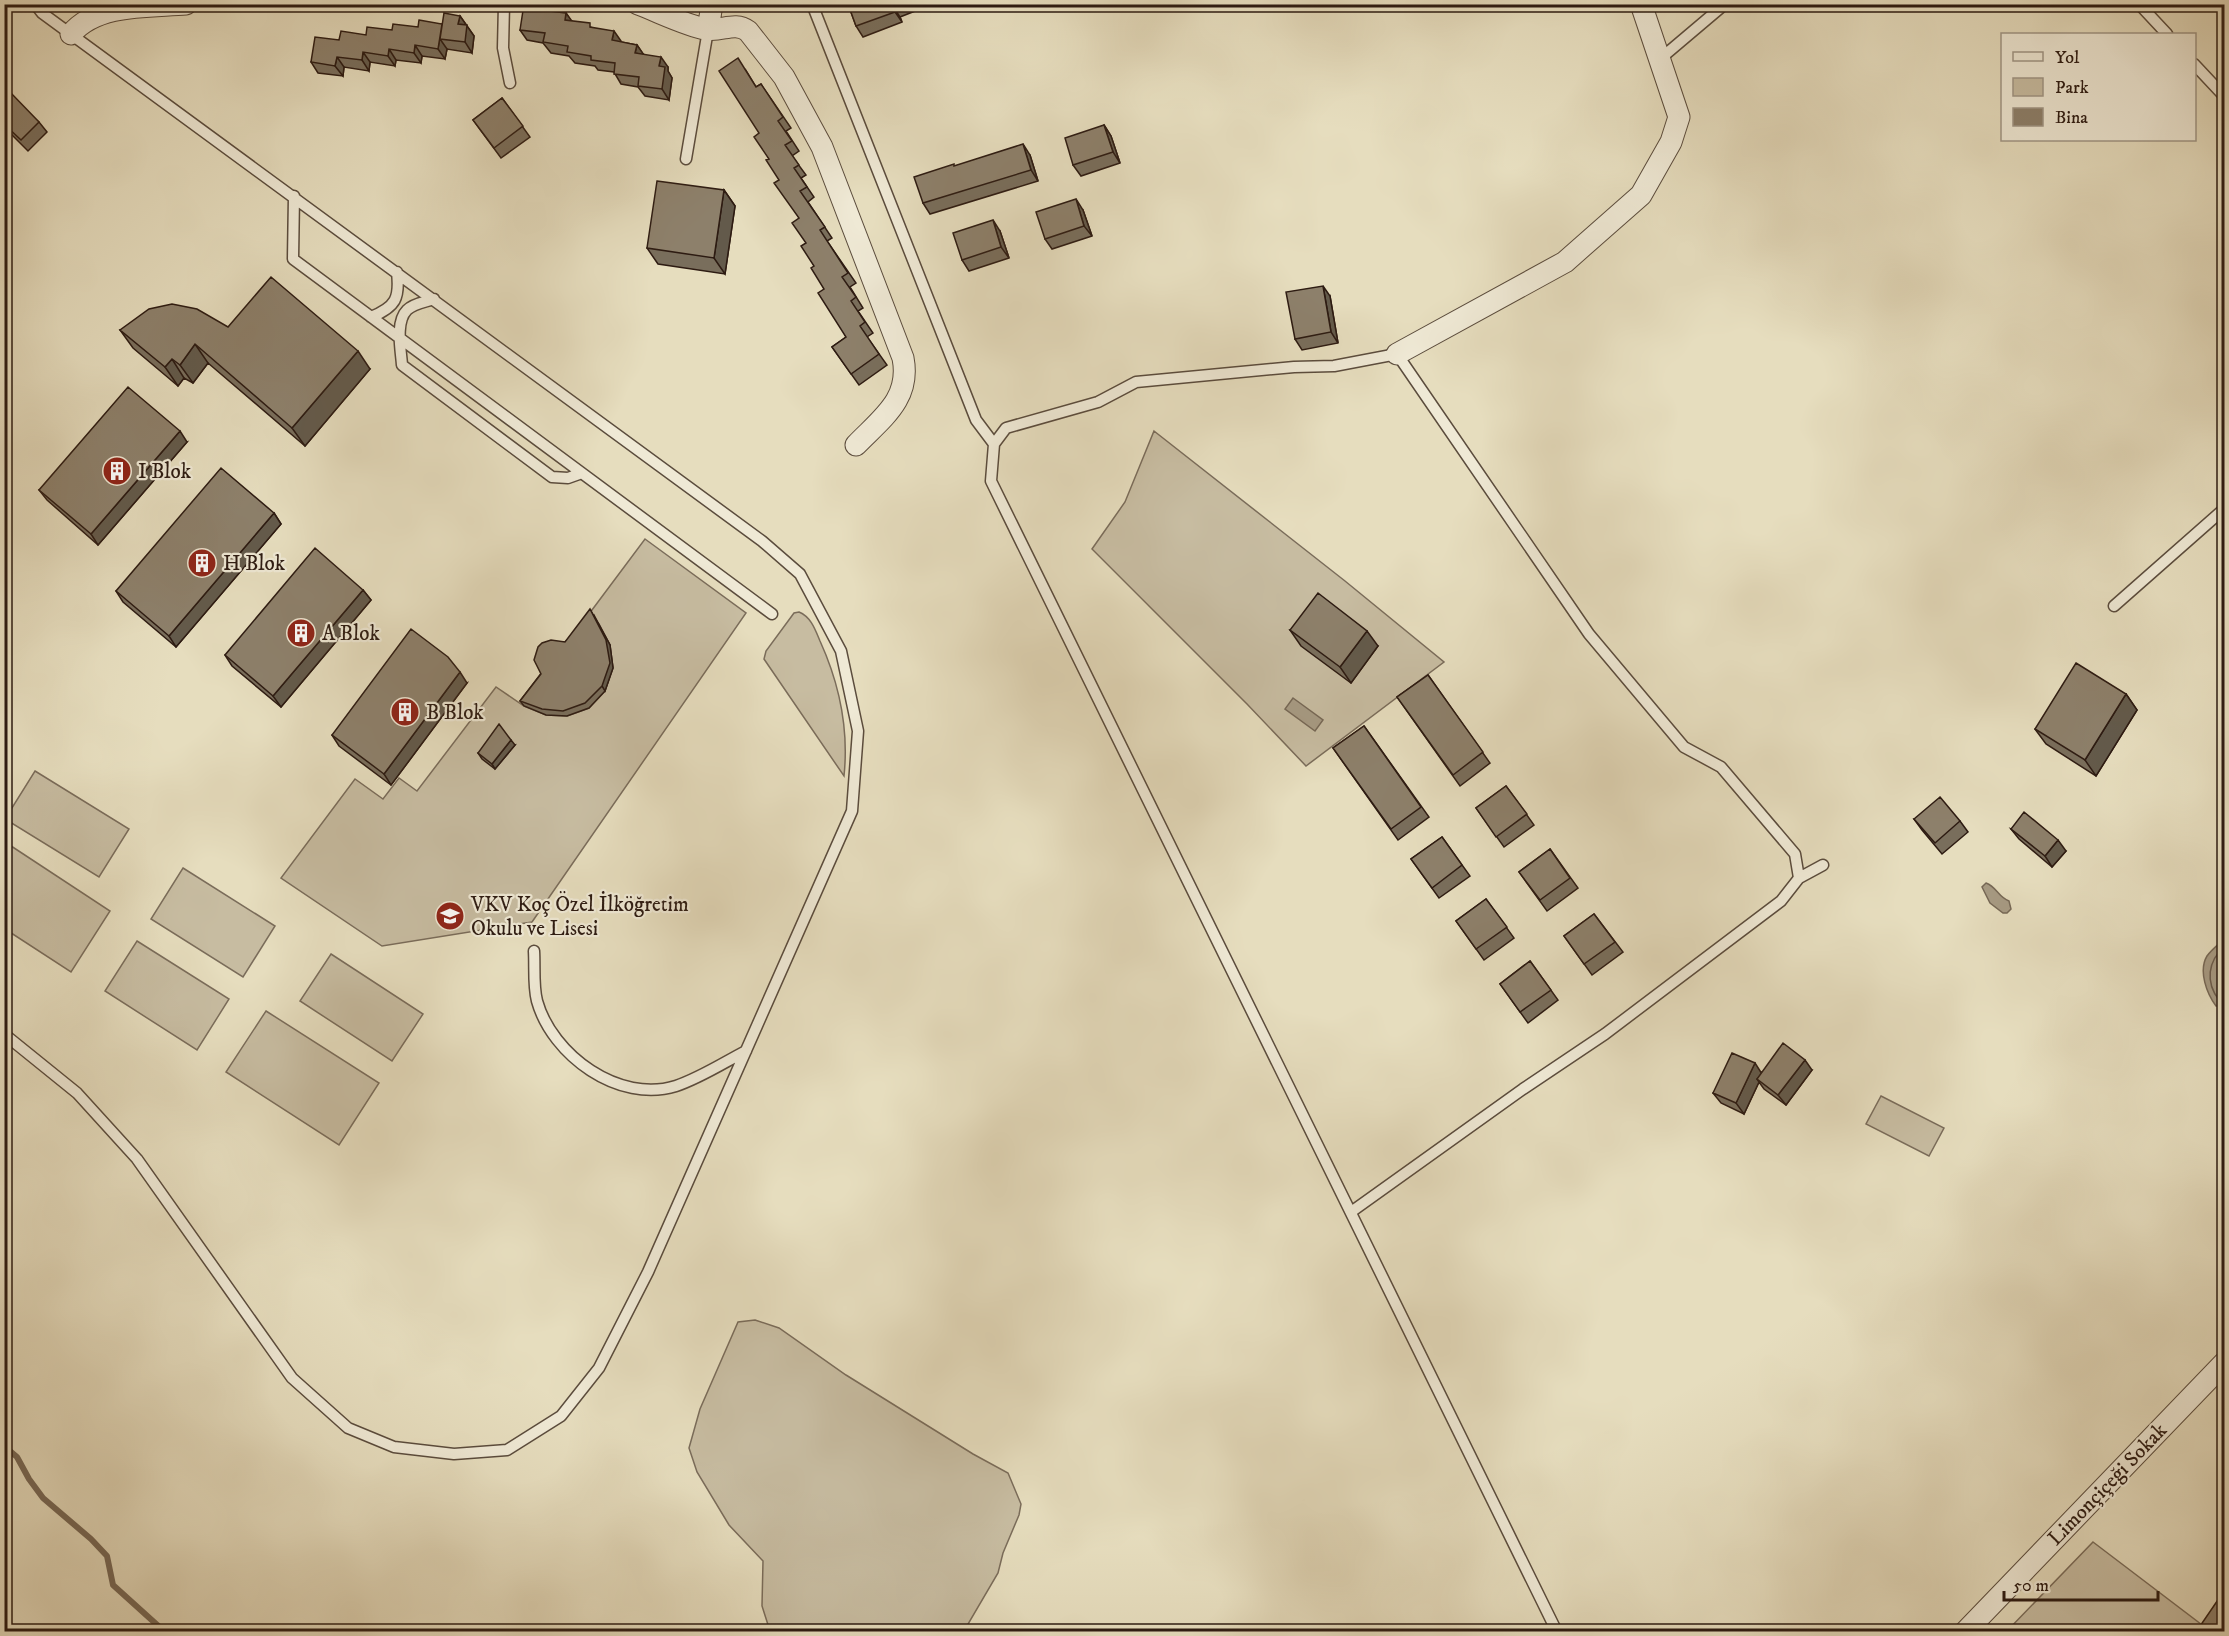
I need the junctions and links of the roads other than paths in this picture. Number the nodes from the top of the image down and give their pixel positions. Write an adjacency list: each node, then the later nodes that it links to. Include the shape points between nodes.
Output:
1 (35, 4): 12 (lane)
2 (186, 4): 12 (street, via 96,15)
3 (504, 4): 15 (lane, via 503,48)
4 (638, 4): 10 (street)
5 (712, 4): 10 (street)
6 (812, 4): 24 (lane, via 976,420)
7 (1641, 4): 13 (street)
8 (1725, 4): 13 (lane)
9 (2139, 4): 11 (lane)
10 (708, 30): 17 (lane); 25 (street, via 743,28 784,77 822,147 903,358 905,381 897,402)
11 (2166, 33)
12 (71, 34): 18 (lane)
13 (1660, 59): 23 (street, via 1679,117 1671,142 1641,195 1565,262)
14 (2196, 66): 16 (lane)
15 (510, 83)
16 (2224, 96)
17 (686, 159)
18 (294, 196): 19 (lane); 21 (lane, via 293,259)
19 (397, 272): 20 (lane); 21 (lane, via 396,300 387,311)
20 (434, 299): 22 (lane, via 406,311); 34 (lane, via 762,541 800,574 841,651 858,731 852,811)
21 (371, 317): 22 (lane)
22 (400, 338): 26 (lane); 26 (lane, via 402,365 552,477 568,478)
23 (1397, 354): 24 (lane, via 1334,366 1136,382 1098,402 1006,428); 31 (lane, via 1589,634 1683,747 1721,767 1795,854)
24 (994, 444): 35 (lane, via 991,481)
25 (856, 445)
26 (582, 473): 29 (lane)
27 (2224, 509): 28 (lane)
28 (2114, 606)
29 (772, 614)
30 (1823, 865): 31 (lane)
31 (1799, 878): 35 (lane, via 1781,901 1623,1020)
32 (534, 951): 34 (lane, via 537,1000 555,1038 576,1061 601,1077 629,1086 674,1086)
33 (4, 1034): 34 (lane, via 77,1093 137,1159 292,1378 348,1428 394,1447 454,1454 507,1450 561,1416 599,1368 648,1272)
34 (746, 1051)
35 (1351, 1212): 37 (lane)
36 (2224, 1363): 38 (street, Limonçiçeği Sokak)
37 (1557, 1632)
38 (1965, 1632)

